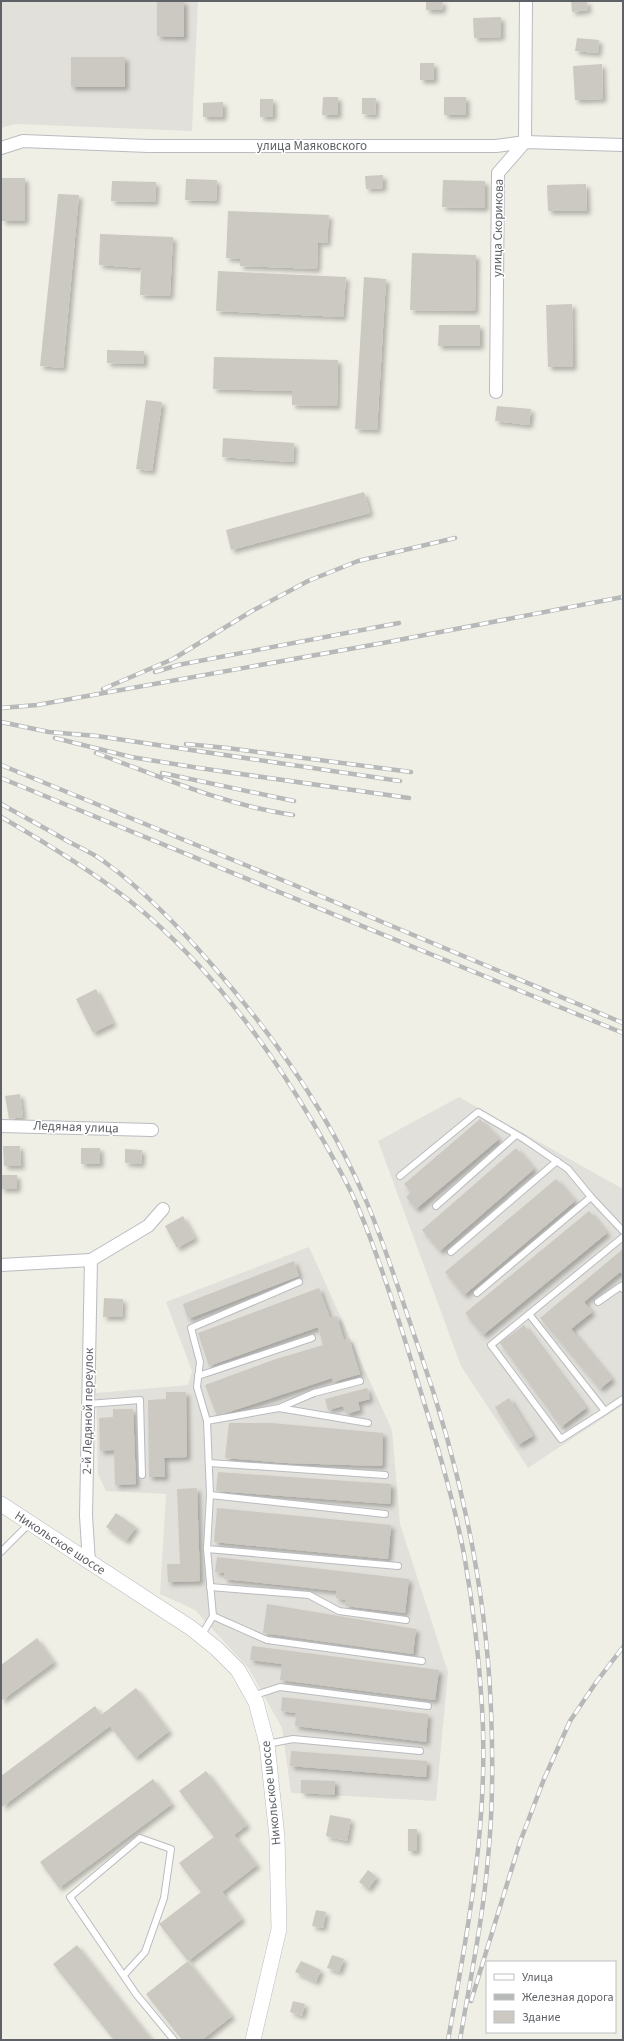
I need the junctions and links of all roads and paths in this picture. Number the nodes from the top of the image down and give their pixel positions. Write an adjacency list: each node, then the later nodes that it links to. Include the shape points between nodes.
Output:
1 (526, 1): 2 (street)
2 (525, 142): 3 (street, улица Маяковского); 4 (street, улица Маяковского, via 496,146 148,146 23,141); 5 (street, улица Скорикова, via 498,173)
3 (623, 145)
4 (1, 148)
5 (496, 392)
6 (1, 1126): 7 (street, Ледяная улица)
7 (152, 1130)
8 (516, 1135): 9 (lane); 10 (lane, via 478,1112); 12 (lane)
9 (557, 1161): 11 (lane, via 568,1169); 16 (lane)
10 (400, 1176)
11 (591, 1197): 14 (lane); 21 (lane)
12 (436, 1206)
13 (164, 1209): 17 (street, via 148,1226)
14 (623, 1231)
15 (623, 1237): 23 (lane)
16 (451, 1252)
17 (91, 1260): 18 (street); 28 (street, 2-й Ледяной переулок)
18 (1, 1265)
19 (299, 1282): 25 (lane, via 191,1328 200,1362)
20 (623, 1289): 22 (lane, via 621,1286)
21 (477, 1293)
22 (598, 1302)
23 (529, 1314): 30 (lane); 30 (lane, via 491,1345 561,1439)
24 (312, 1338): 25 (lane)
25 (198, 1376): 31 (lane, via 197,1387)
26 (360, 1381): 29 (lane, via 314,1394)
27 (623, 1399): 30 (lane)
28 (88, 1404): 34 (lane, via 140,1400); 42 (street, 2-й Ледяной переулок, via 86,1516)
29 (279, 1408): 31 (lane); 32 (lane)
30 (605, 1411)
31 (207, 1421): 33 (lane)
32 (368, 1423)
33 (209, 1463): 35 (lane); 36 (lane)
34 (142, 1475)
35 (385, 1475)
36 (210, 1495): 38 (lane); 40 (lane)
37 (1, 1504): 39 (street, Никольское шоссе)
38 (385, 1514)
39 (30, 1523): 41 (lane); 42 (street, Никольское шоссе)
40 (207, 1549): 43 (lane); 44 (lane)
41 (1, 1552)
42 (89, 1562): 47 (street, Никольское шоссе)
43 (398, 1566)
44 (210, 1587): 45 (lane); 46 (lane, via 309,1595 340,1611)
45 (213, 1616): 47 (lane); 48 (lane, via 267,1640)
46 (406, 1620)
47 (201, 1636): 49 (street, Никольское шоссе, via 238,1670)
48 (422, 1661)
49 (252, 1696): 50 (lane, via 280,1687); 51 (street, Никольское шоссе, via 256,1702)
50 (428, 1706)
51 (267, 1744): 52 (lane, via 293,1739); 55 (street, Никольское шоссе, via 277,1837 279,1929)
52 (420, 1751)
53 (124, 1975): 53 (lane, via 70,1897 140,1838 171,1849 164,1898 145,1952); 54 (lane)
54 (174, 2040)
55 (253, 2040)

